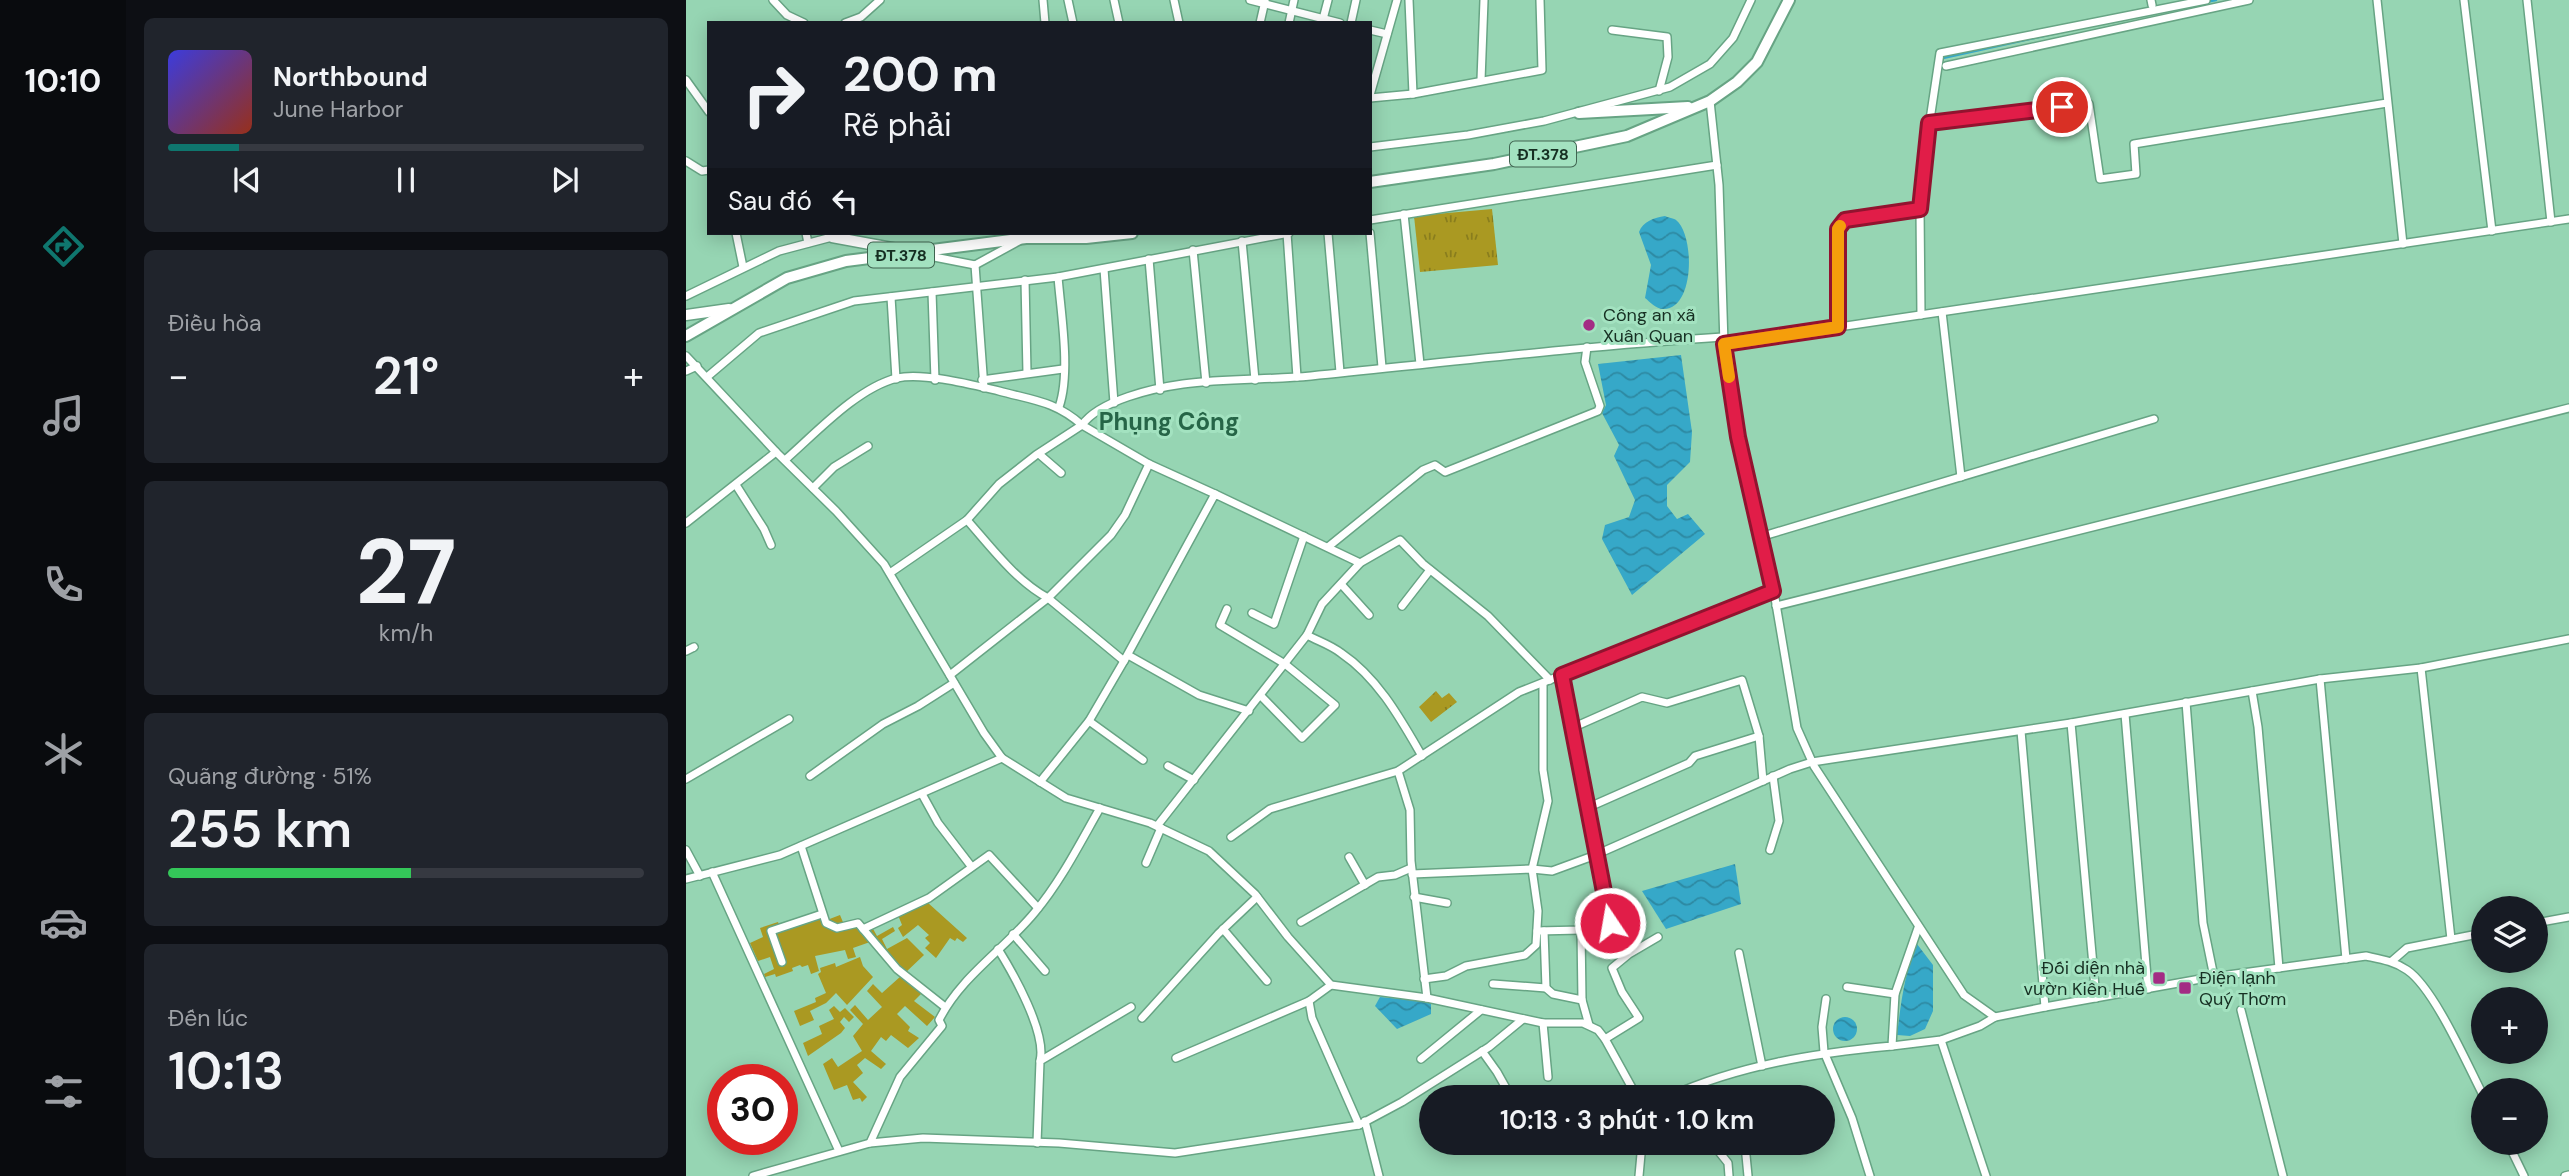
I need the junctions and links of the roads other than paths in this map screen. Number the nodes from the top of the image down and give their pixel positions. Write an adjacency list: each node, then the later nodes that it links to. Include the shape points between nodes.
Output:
1 (773, 0): 25 (street)
2 (880, 0): 26 (street)
3 (1043, 0): 27 (street)
4 (1068, 0): 28 (street)
5 (1114, 0): 29 (street)
6 (1174, 0): 30 (street)
7 (1250, 0): 22 (street)
8 (1294, 0): 23 (street)
9 (1328, 0): 24 (street)
10 (1356, 0): 33 (street)
11 (1397, 0): 36 (street)
12 (1409, 0): 42 (street)
13 (1484, 0): 39 (street)
14 (1540, 0): 39 (street, via 1542,70)
15 (1751, 0): 41 (street, via 1733,37 1710,64)
16 (1789, 0): 44 (main road, ĐT.378, via 1756,62)
17 (2206, 0): 49 (street, via 1940,53)
18 (2249, 0): 37 (street)
19 (2376, 0): 45 (street)
20 (2464, 0): 60 (street)
21 (2528, 0): 59 (street)
22 (1265, 1): 23 (street); 31 (street)
23 (1292, 10): 24 (street); 32 (street)
24 (1323, 20)
25 (800, 21)
26 (850, 21)
27 (1045, 21)
28 (1073, 21)
29 (1119, 21)
30 (1179, 21)
31 (1260, 21)
32 (1289, 21)
33 (1351, 21)
34 (1372, 30): 36 (street)
35 (1612, 30): 41 (street, via 1667,37 1668,57)
36 (1387, 34): 40 (street)
37 (1946, 66)
38 (686, 80): 47 (street)
39 (1481, 80): 42 (street)
40 (1372, 90)
41 (1658, 91): 48 (street)
42 (1413, 94): 43 (street)
43 (1372, 97)
44 (1710, 101): 46 (main road, ĐT.378); 52 (street)
45 (2387, 103): 49 (street, via 2134,144 2136,174 2100,179 2089,104); 73 (street)
46 (1696, 107): 48 (main road); 54 (main road, ĐT.378, via 1627,136 1494,164)
47 (707, 109)
48 (1579, 113): 50 (street, via 1468,135)
49 (1929, 123): 55 (street)
50 (1372, 147)
51 (686, 160): 53 (street)
52 (1717, 165): 56 (street); 92 (street)
53 (707, 170)
54 (1372, 182)
55 (1920, 209): 89 (street); 90 (street, via 1845,220 1838,229)
56 (1404, 214): 58 (street); 95 (street)
57 (2569, 219): 59 (street)
58 (1372, 220)
59 (2551, 222): 60 (street)
60 (2491, 230): 73 (street)
61 (736, 235): 78 (street)
62 (806, 235): 72 (street)
63 (836, 235): 72 (street)
64 (843, 235): 75 (main road)
65 (1114, 235): 70 (main road, ĐT.378)
66 (1276, 235): 71 (street)
67 (1288, 235): 103 (street)
68 (1328, 235): 100 (street)
69 (1370, 235): 97 (street)
70 (1026, 237): 75 (main road, ĐT.378); 77 (street)
71 (1242, 241): 74 (street); 106 (street)
72 (808, 243): 78 (street)
73 (2403, 244): 87 (street)
74 (1193, 250): 76 (street); 107 (street)
75 (915, 253): 77 (street); 86 (main road, ĐT.378, via 846,261 799,274)
76 (1149, 259): 79 (street); 109 (street)
77 (975, 265): 82 (street)
78 (743, 267): 84 (street)
79 (1104, 269): 80 (street); 110 (street)
80 (1058, 277): 81 (street); 98 (street)
81 (1025, 280): 82 (street); 101 (street)
82 (978, 285): 83 (street); 108 (street)
83 (932, 292): 85 (street); 105 (street)
84 (686, 296)
85 (891, 297): 102 (street, via 854,301 759,333); 104 (street)
86 (729, 309): 88 (main road); 91 (main road, ĐT.378)
87 (1942, 312): 89 (street); 121 (street)
88 (686, 315)
89 (1921, 315): 90 (street)
90 (1838, 327): 92 (street)
91 (686, 335)
92 (1724, 341): 93 (street); 128 (street, via 1738,437)
93 (1587, 347): 95 (street); 130 (street, via 1585,362 1598,411 1445,472 1435,465 1423,470)
94 (686, 356): 96 (street)
95 (1420, 364): 97 (street)
96 (697, 366): 99 (street); 102 (street)
97 (1382, 367): 100 (street)
98 (1063, 369): 101 (street); 111 (street)
99 (686, 371)
100 (1340, 372): 103 (street)
101 (1027, 373): 108 (street)
102 (707, 377): 116 (street)
103 (1297, 377): 106 (street)
104 (896, 379): 105 (street); 118 (street, via 860,396)
105 (935, 380): 108 (street)
106 (1255, 380): 107 (street)
107 (1206, 383): 109 (street)
108 (984, 384): 111 (street)
109 (1160, 390): 110 (street)
110 (1114, 403): 114 (street)
111 (1059, 407): 114 (street)
112 (2569, 408): 138 (street)
113 (2154, 419): 121 (street)
114 (1082, 425): 117 (street); 119 (street)
115 (868, 446): 123 (street, via 834,467)
116 (776, 452): 118 (street); 122 (street)
117 (1039, 454): 120 (street); 125 (street, via 999,484)
118 (785, 460): 123 (street)
119 (1149, 464): 124 (street); 136 (street, via 1111,535)
120 (1061, 473)
121 (1961, 477): 128 (street)
122 (736, 485): 126 (street); 129 (street)
123 (813, 488): 133 (street)
124 (1215, 494): 127 (street); 144 (street)
125 (967, 520): 133 (street); 136 (street, via 994,552)
126 (686, 523)
127 (1304, 536): 130 (street); 140 (street, via 1274,624)
128 (1760, 537): 135 (street)
129 (771, 545)
130 (1328, 547): 131 (street)
131 (1360, 563): 132 (street, via 1400,540); 134 (street)
132 (1430, 570): 137 (street); 150 (street, via 1488,616)
133 (890, 573): 148 (street)
134 (1341, 584): 141 (street); 142 (street, via 1322,604)
135 (1773, 591): 138 (street); 147 (street)
136 (1048, 598): 144 (street); 148 (street)
137 (1402, 606)
138 (1776, 606): 165 (street, via 1797,728)
139 (1227, 608): 145 (street, via 1220,625)
140 (1252, 612)
141 (1369, 615)
142 (1307, 635): 145 (street); 162 (street, via 1339,651 1370,679 1398,713)
143 (2569, 639): 146 (street)
144 (1126, 658): 154 (street, via 1199,695); 157 (street)
145 (1285, 664): 152 (street); 152 (street, via 1335,705 1302,738)
146 (2421, 668): 149 (street); 208 (street)
147 (1562, 675): 150 (street); 159 (street)
148 (952, 679): 163 (street); 168 (street)
149 (2320, 679): 151 (street); 211 (street)
150 (1546, 682): 162 (street, via 1519,692); 186 (street, via 1543,770 1548,801)
151 (2252, 691): 153 (street); 214 (street)
152 (1261, 696): 154 (street)
153 (2186, 702): 155 (street); 216 (street, via 2203,923)
154 (1249, 711): 171 (street)
155 (2125, 713): 158 (street); 223 (street)
156 (789, 719): 170 (street)
157 (1089, 721): 164 (street); 173 (street)
158 (2071, 723): 160 (street); 226 (street)
159 (1572, 728): 161 (street, via 1642,697 1667,703 1742,680); 176 (street)
160 (2021, 731): 165 (street); 232 (street)
161 (1759, 736): 172 (street); 176 (street, via 1695,756 1689,763)
162 (1422, 756): 167 (street)
163 (1002, 758): 173 (street); 174 (street)
164 (1143, 760)
165 (1812, 762): 169 (street); 200 (street)
166 (1168, 766): 171 (street)
167 (1398, 771): 178 (street, via 1270,809); 187 (street, via 1410,810)
168 (810, 776)
169 (1773, 776): 172 (street); 181 (street, via 1779,821)
170 (686, 779)
171 (1194, 780): 177 (street)
172 (1763, 780): 182 (street)
173 (1040, 782): 175 (street, via 1066,798)
174 (922, 794): 179 (street); 185 (street)
175 (1100, 808): 177 (street); 195 (street)
176 (1587, 808): 182 (street)
177 (1159, 827): 184 (street); 192 (street, via 1209,851)
178 (1230, 837)
179 (801, 846): 188 (street); 196 (street)
180 (686, 850): 189 (street)
181 (1770, 850)
182 (1596, 855): 186 (street, via 1552,871); 203 (street, via 1610,923)
183 (1349, 857): 191 (street)
184 (1146, 863)
185 (971, 866): 195 (street, via 989,855); 201 (street, via 929,898)
186 (1532, 869): 187 (street); 204 (street)
187 (1411, 871): 191 (street, via 1378,877); 193 (street)
188 (712, 872): 189 (street); 257 (street)
189 (700, 876): 190 (street)
190 (686, 879)
191 (1365, 885): 199 (street)
192 (1257, 897): 202 (street); 220 (street)
193 (1414, 897): 194 (street); 217 (street)
194 (1447, 903)
195 (1038, 908): 205 (street)
196 (822, 914): 201 (street, via 834,928 856,922); 213 (street, via 771,931)
197 (2569, 917): 198 (street)
198 (2548, 921)
199 (1301, 922)
200 (1918, 928): 224 (street); 235 (street, via 1964,995)
201 (863, 929): 230 (street, via 902,975)
202 (1223, 929): 218 (street); 236 (street)
203 (1581, 930): 204 (street); 228 (street)
204 (1541, 931): 217 (street, via 1536,945 1525,955); 222 (street)
205 (1013, 934): 209 (street); 215 (street)
206 (2471, 935): 208 (street)
207 (1658, 937): 240 (street, via 1612,968 1639,1018)
208 (2451, 939): 212 (street, via 2407,948)
209 (998, 949): 230 (street); 247 (street, via 1019,983 1037,1031)
210 (1739, 953): 248 (street)
211 (2346, 959): 212 (street, via 2366,956); 214 (street)
212 (2392, 961): 250 (street, via 2409,970 2428,991)
213 (782, 962)
214 (2279, 968): 216 (street)
215 (1045, 971)
216 (2214, 977): 223 (street)
217 (1424, 979): 225 (street)
218 (1267, 981)
219 (1493, 984): 222 (street)
220 (1331, 985): 225 (street); 229 (street)
221 (1847, 987): 224 (street)
222 (1546, 988): 228 (street, via 1553,995)
223 (2148, 989): 226 (street)
224 (1895, 994): 242 (street)
225 (1427, 998): 233 (street)
226 (2096, 998): 232 (street)
227 (1826, 999): 244 (street)
228 (1581, 1000): 239 (street)
229 (1309, 1001): 245 (street); 254 (street, via 1312,1017)
230 (945, 1007): 255 (street, via 939,1020 942,1026 900,1077)
231 (1131, 1007): 247 (street)
232 (2045, 1007): 235 (street)
233 (1481, 1010): 237 (street); 246 (street)
234 (2241, 1010): 269 (street)
235 (1995, 1017): 241 (street)
236 (1142, 1018)
237 (1522, 1019): 238 (street); 243 (street)
238 (1543, 1023): 239 (street); 249 (street)
239 (1589, 1025): 240 (street)
240 (1605, 1039): 252 (street)
241 (1941, 1040): 242 (street); 268 (street)
242 (1892, 1046): 244 (street)
243 (1482, 1051): 251 (street); 254 (street)
244 (1824, 1052): 248 (street); 267 (street)
245 (1176, 1058)
246 (1421, 1059)
247 (1040, 1061): 256 (street)
248 (1762, 1066): 253 (street)
249 (1548, 1077)
250 (2474, 1078)
251 (1504, 1085)
252 (1630, 1085)
253 (1705, 1085)
254 (1362, 1123): 256 (street, via 1175,1153); 263 (street)
255 (870, 1143): 256 (street, via 923,1138); 257 (street)
256 (1037, 1143)
257 (838, 1151): 262 (street)
258 (1641, 1155): 264 (street)
259 (1722, 1155): 265 (street)
260 (1746, 1155): 266 (street)
261 (2513, 1155): 270 (street)
262 (753, 1176)
263 (1379, 1176)
264 (1639, 1176)
265 (1729, 1176)
266 (1748, 1176)
267 (1870, 1176)
268 (1986, 1176)
269 (2283, 1176)
270 (2523, 1176)

